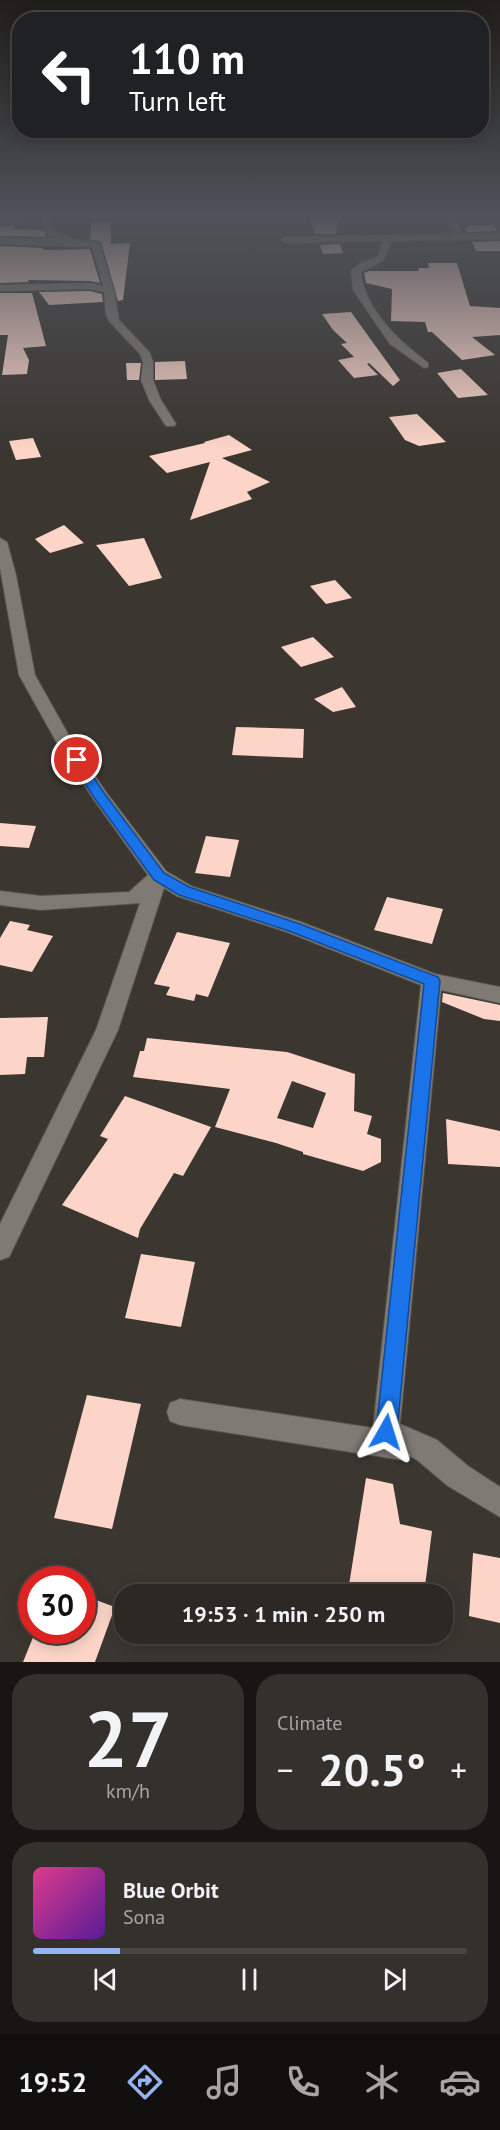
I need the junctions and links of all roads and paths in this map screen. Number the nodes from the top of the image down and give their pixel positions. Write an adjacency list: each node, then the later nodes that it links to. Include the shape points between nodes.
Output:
1 (109, 296): 4 (street, via 114,321 145,353 147,380)
2 (362, 296): 3 (street, via 394,342)
3 (424, 365)
4 (170, 424)
5 (0, 542): 6 (street, via 27,675 65,743)
6 (159, 876): 7 (street, via 134,898 41,903); 8 (street, via 184,891 294,927); 10 (street, via 106,1030)
7 (0, 898)
8 (432, 981): 9 (street); 12 (street, via 386,1432)
9 (500, 995)
10 (0, 1249)
11 (180, 1412): 12 (street)
12 (427, 1450): 13 (street)
13 (500, 1503)

